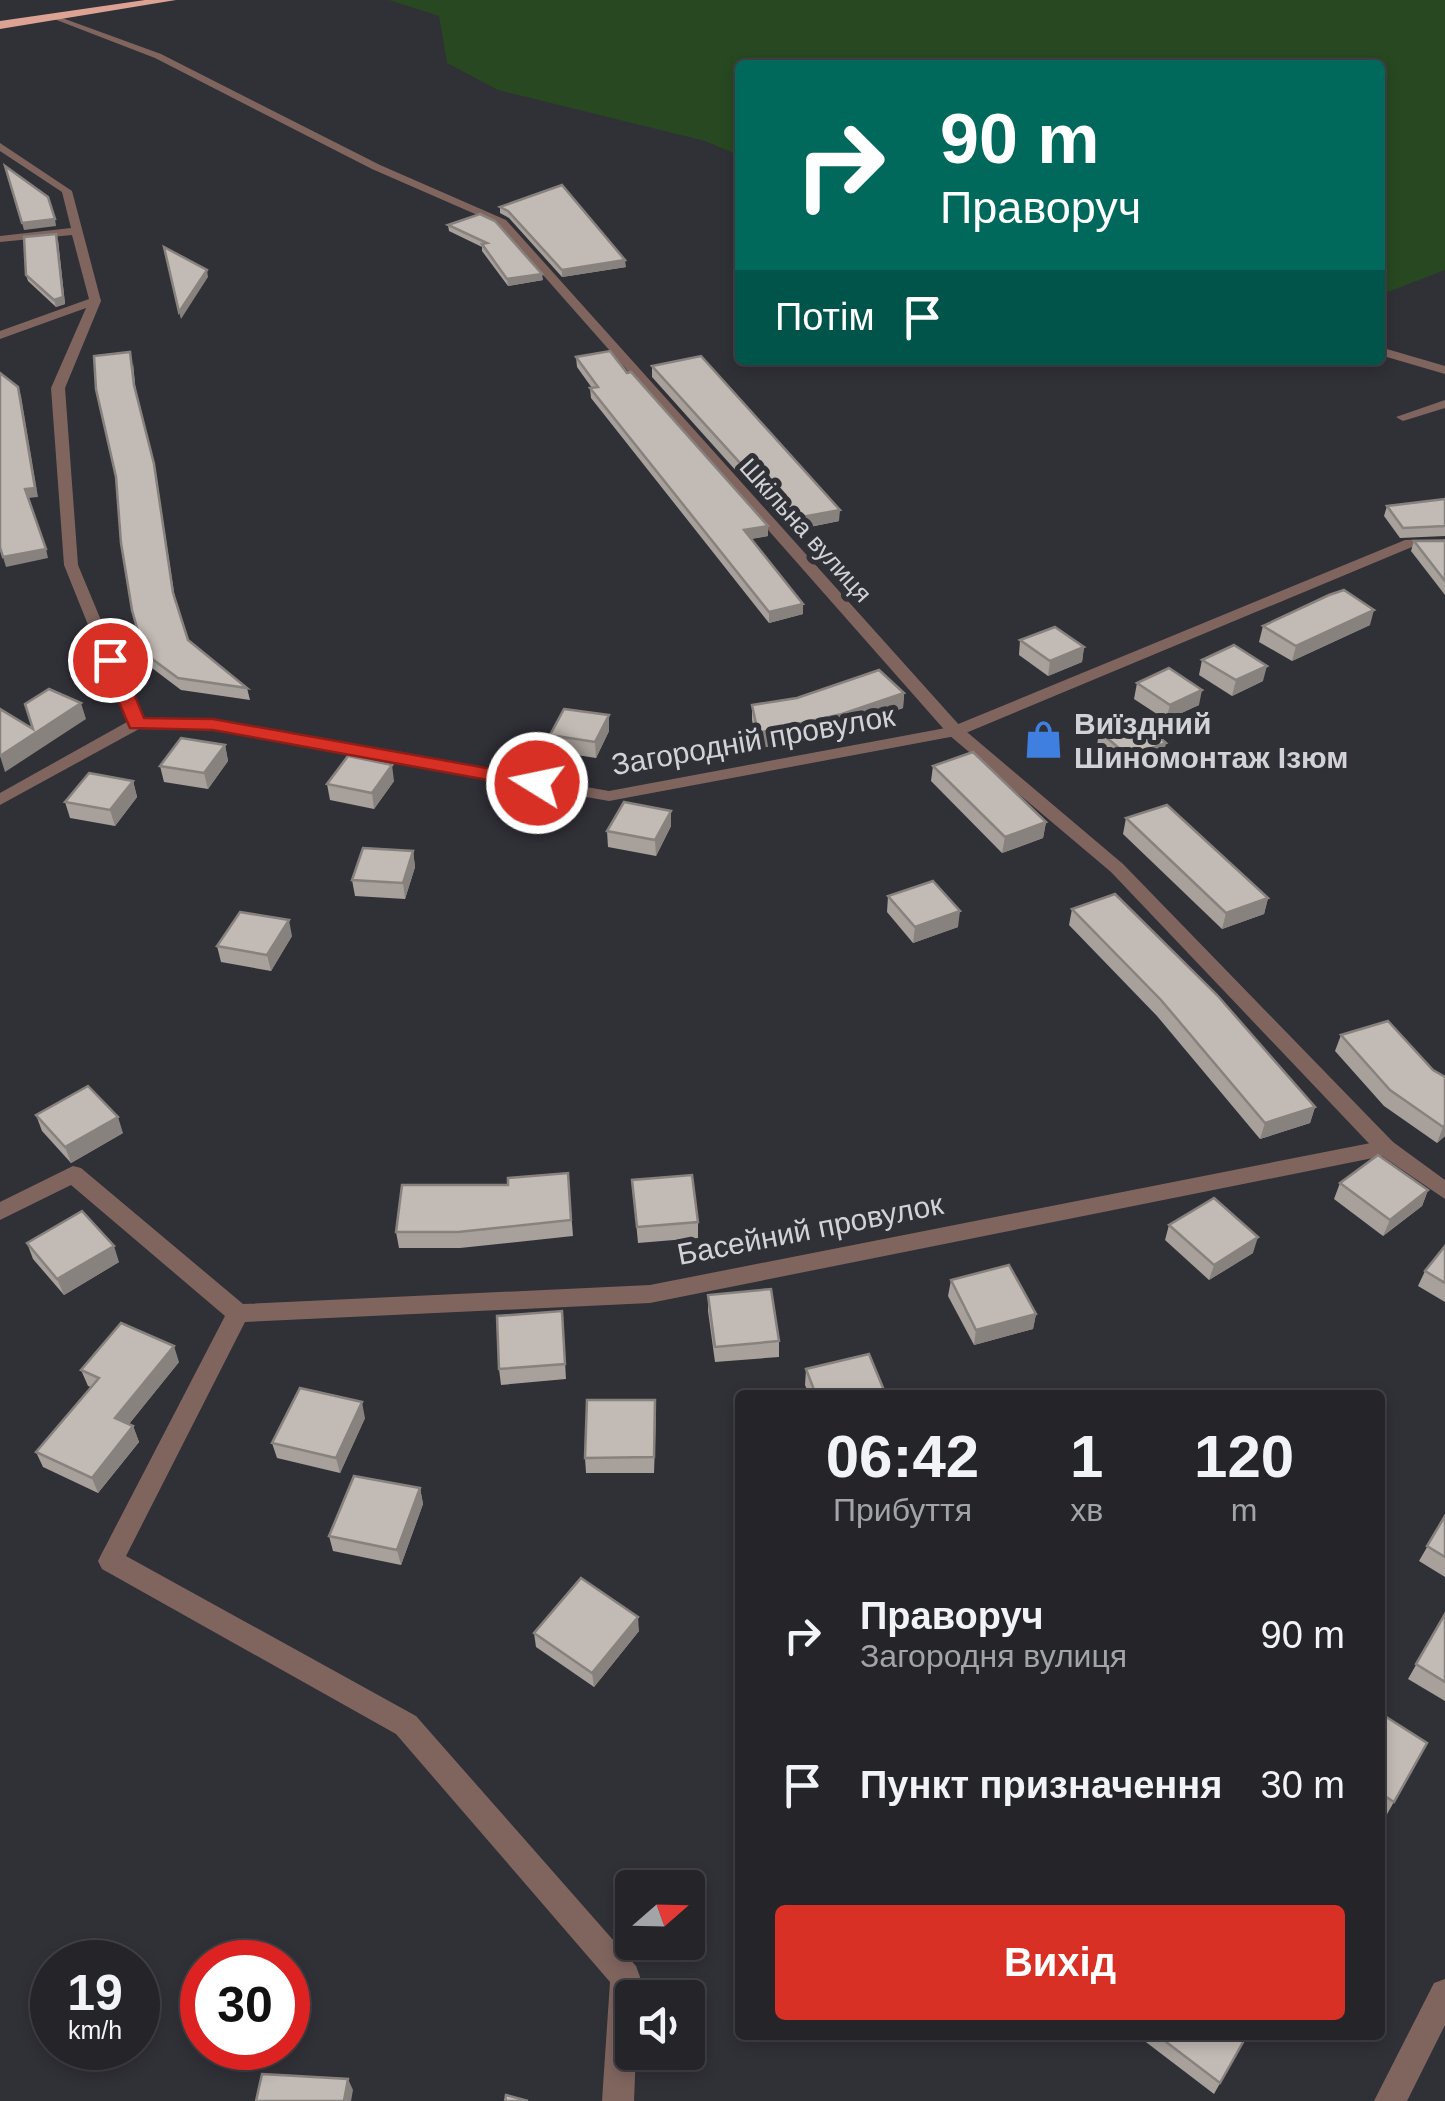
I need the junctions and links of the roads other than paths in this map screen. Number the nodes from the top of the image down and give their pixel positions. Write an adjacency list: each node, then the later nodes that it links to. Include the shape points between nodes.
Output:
1 (170, 0): 2 (highway)
2 (57, 17): 3 (highway); 15 (street, Шкільна вулиця, via 158,56 376,167 502,222)
3 (0, 26)
4 (0, 146): 5 (street, via 68,191)
5 (78, 231): 6 (street); 7 (street)
6 (0, 239)
7 (95, 301): 8 (street); 14 (street, via 58,388 72,565)
8 (0, 335)
9 (1385, 352): 10 (street)
10 (1445, 370)
11 (1445, 404): 12 (street)
12 (1403, 417)
13 (1445, 543): 15 (street, Загородній провулок, via 1410,543)
14 (136, 724): 15 (street, Загородній провулок, via 213,725 608,796); 16 (street, Загородній провулок)
15 (955, 731): 17 (street, Шкільна вулиця, via 1117,868)
16 (0, 800)
17 (1386, 1148): 18 (street, Шкільна вулиця); 20 (street, Басейний провулок, via 650,1294)
18 (1445, 1191)
19 (0, 1212): 20 (street, via 73,1174)
20 (238, 1313): 22 (street, via 111,1561 406,1725 625,1977)
21 (1445, 1994): 23 (street)
22 (618, 2101)
23 (1390, 2101)

